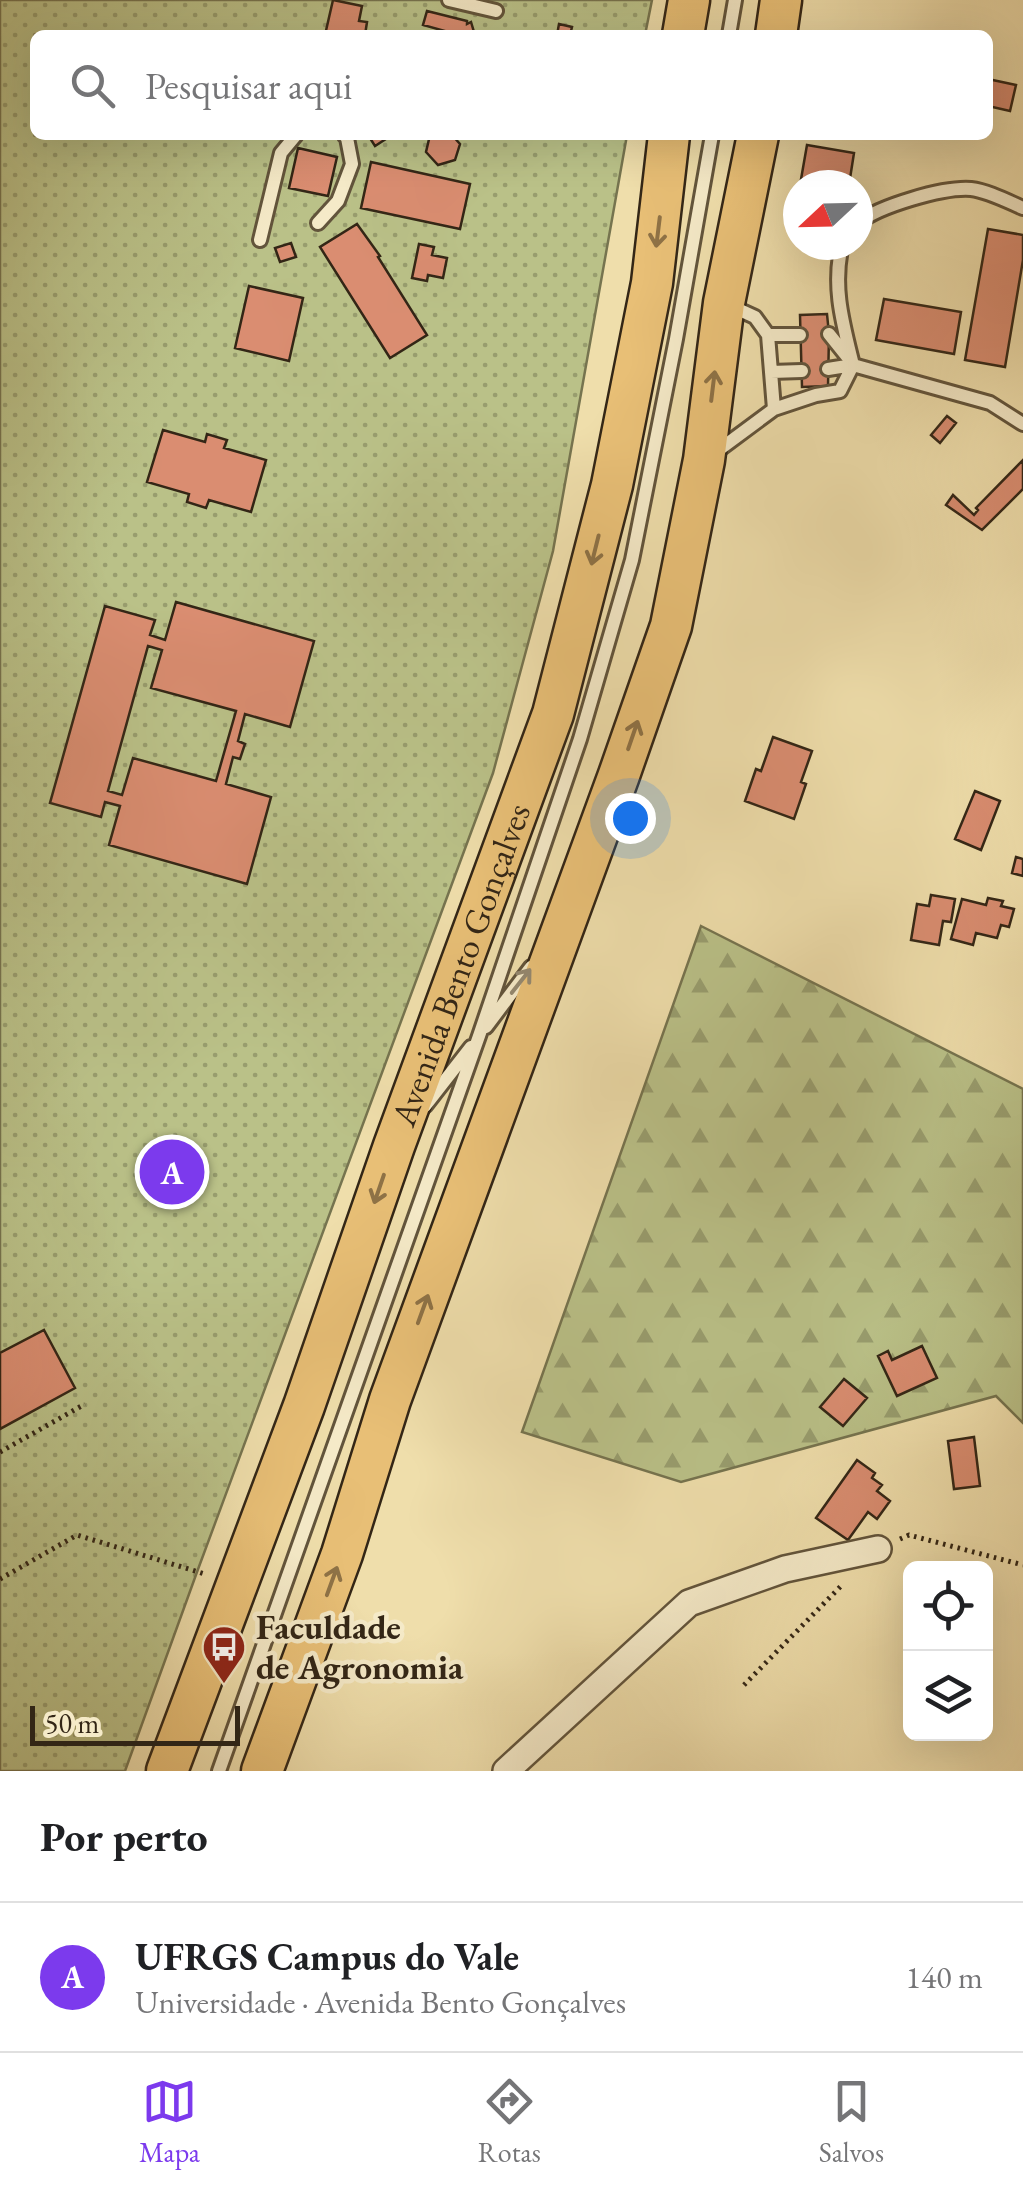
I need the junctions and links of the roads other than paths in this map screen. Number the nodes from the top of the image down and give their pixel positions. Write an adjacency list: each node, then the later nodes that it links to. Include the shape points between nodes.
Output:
1 (450, 0): 5 (lane)
2 (689, 0): 6 (main road)
3 (735, 0): 7 (lane)
4 (781, 0): 8 (main road)
5 (496, 12)
6 (683, 30)
7 (731, 30)
8 (777, 30)
9 (292, 140): 17 (lane, via 281,153)
10 (347, 140): 16 (lane, via 352,164 338,202)
11 (668, 140): 32 (main road, Avenida Bento Gonçalves, one-way to 32, via 652,284 615,467 553,714)
12 (711, 140): 31 (lane, via 632,560 580,738)
13 (757, 140): 19 (main road)
14 (1023, 208): 15 (lane, via 972,189)
15 (873, 212)
16 (318, 223)
17 (260, 240)
18 (839, 260): 23 (lane, via 837,293)
19 (724, 303): 22 (lane, via 755,317); 29 (main road, one-way to 19)
20 (829, 334): 23 (lane)
21 (800, 335): 22 (lane)
22 (768, 336): 26 (lane)
23 (853, 365): 24 (lane); 27 (lane, via 840,390); 28 (lane, via 990,404)
24 (828, 369)
25 (802, 370): 26 (lane)
26 (771, 372): 27 (lane)
27 (774, 409): 29 (lane)
28 (1023, 424)
29 (704, 460): 30 (main road, one-way to 29, via 671,626)
30 (564, 926): 31 (lane, one-way to 30); 36 (main road, one-way to 30)
31 (478, 1036): 32 (lane); 35 (lane)
32 (394, 1146): 34 (main road, Avenida Bento Gonçalves, one-way to 34)
33 (878, 1549): 37 (street, via 785,1569 689,1603)
34 (168, 1771)
35 (218, 1771)
36 (262, 1771)
37 (506, 1771)

